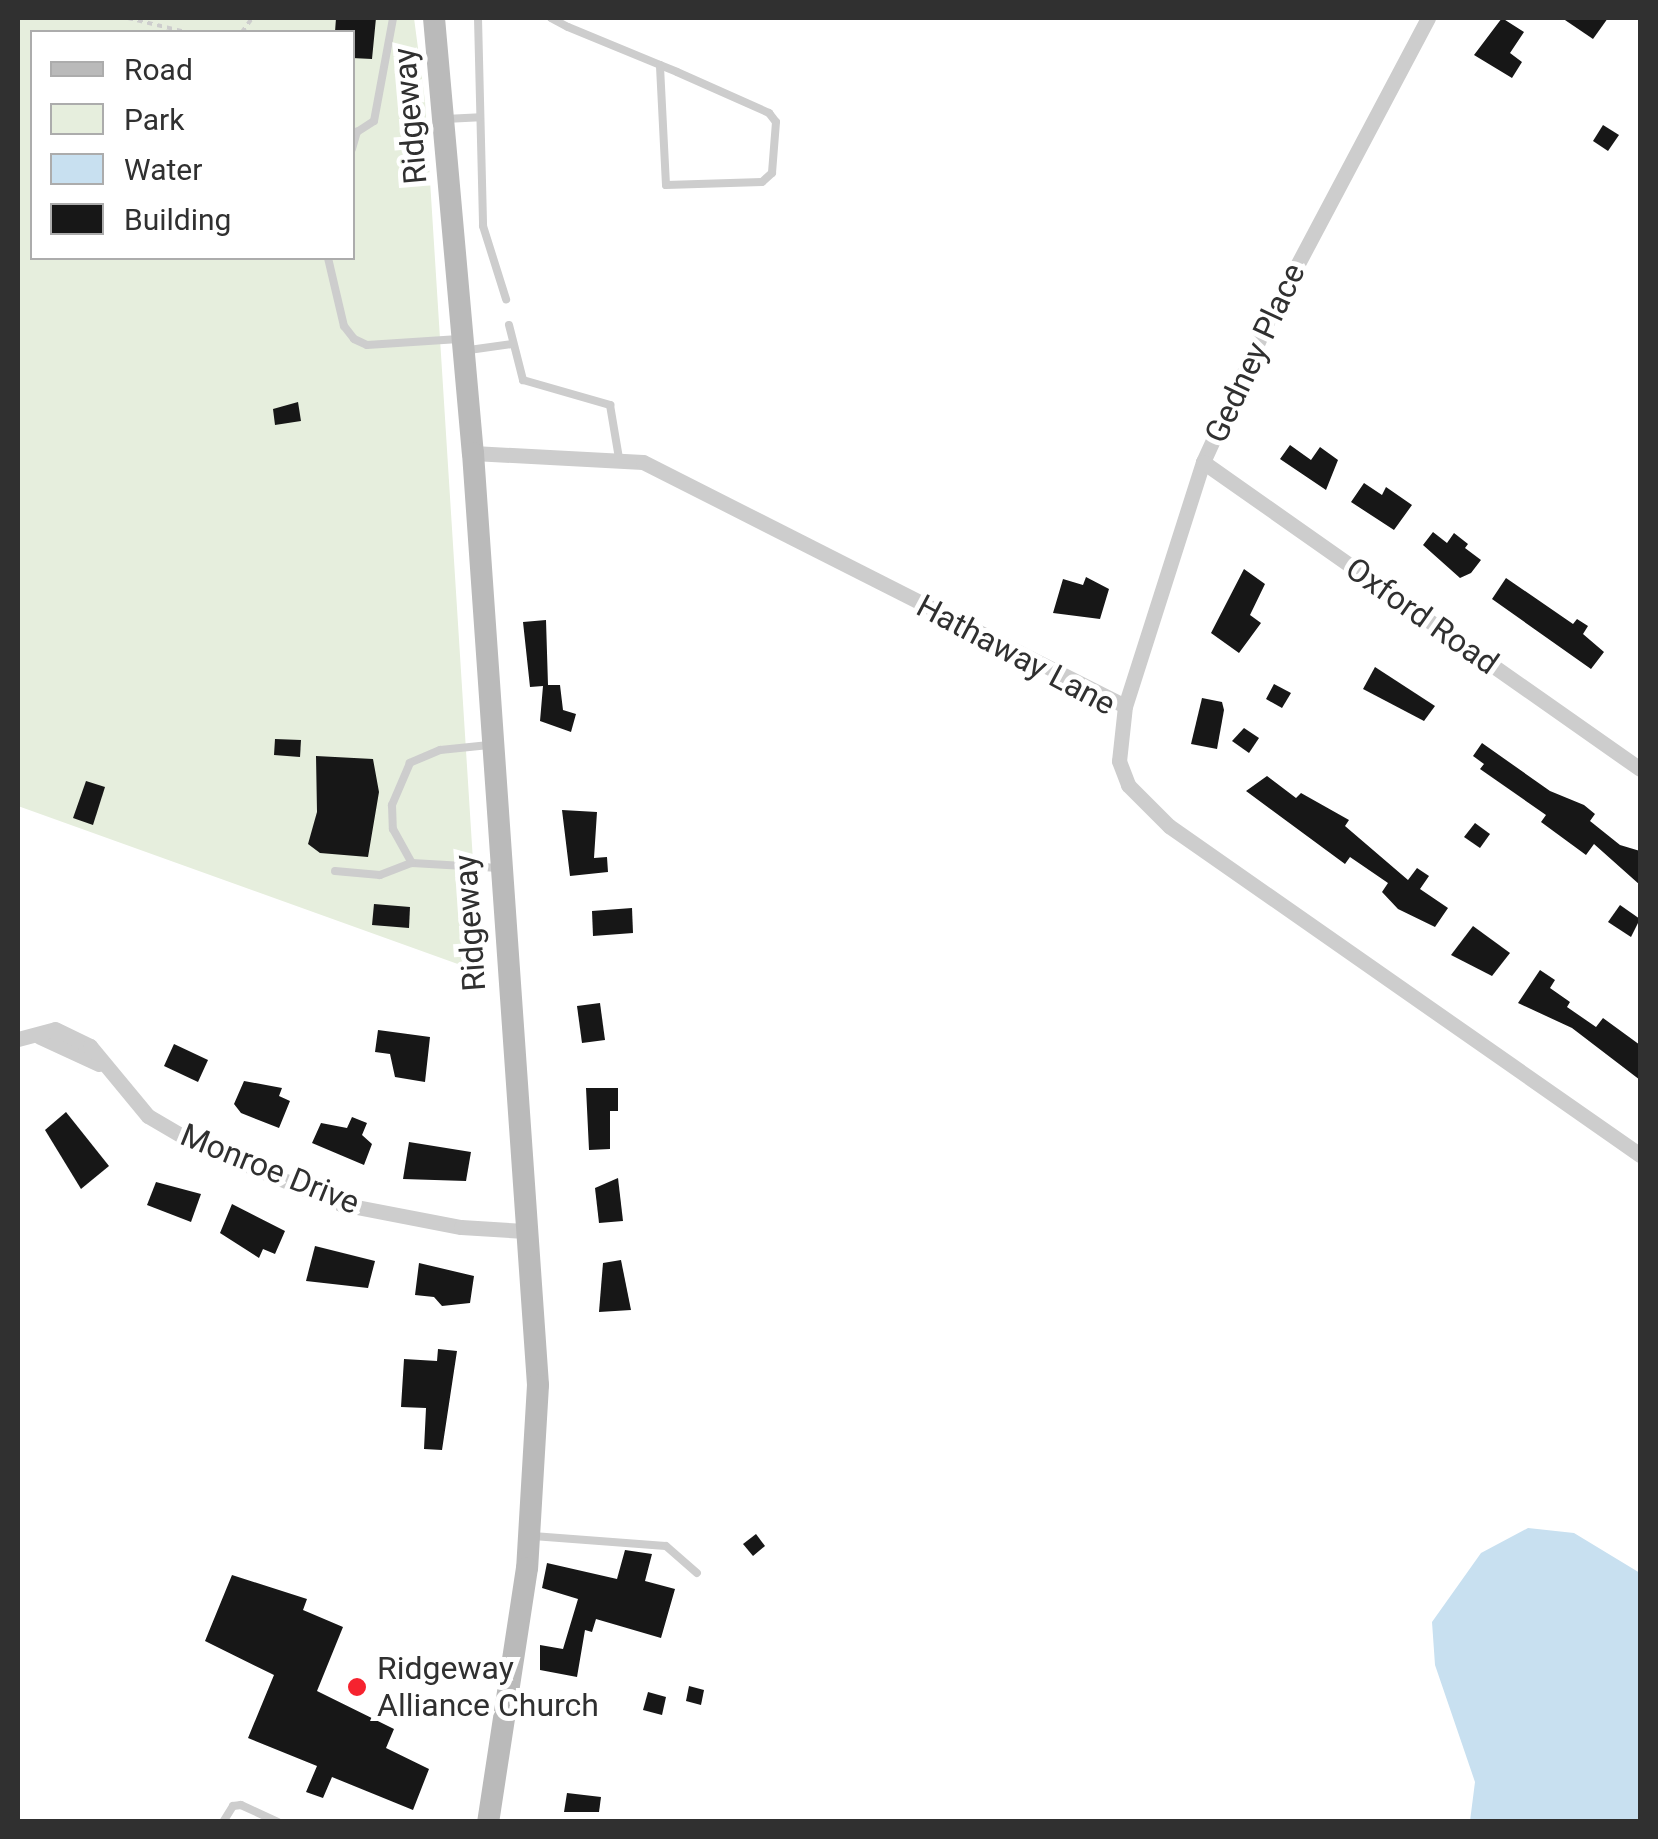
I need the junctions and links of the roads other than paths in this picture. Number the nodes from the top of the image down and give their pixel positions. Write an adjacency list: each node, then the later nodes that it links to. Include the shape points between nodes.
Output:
1 (392, 18): 9 (lane, via 374,121)
2 (434, 18): 8 (street, Ridgeway)
3 (478, 18): 7 (lane)
4 (550, 18): 6 (lane)
5 (1428, 18): 17 (street, Gedney Place, via 1267,322)
6 (660, 65): 6 (lane, via 769,113 776,122 772,173 762,182 666,184)
7 (480, 117): 8 (lane); 11 (lane, via 483,226)
8 (443, 119): 14 (street, Ridgeway)
9 (355, 139)
10 (328, 260): 14 (lane, via 344,326 354,339 368,345)
11 (506, 299)
12 (509, 324): 13 (lane)
13 (512, 344): 14 (lane); 16 (lane, via 517,370 530,384 610,405)
14 (464, 345): 15 (street, Ridgeway)
15 (473, 453): 16 (street, Hathaway Lane); 19 (street, Ridgeway)
16 (619, 458): 18 (street, Hathaway Lane, via 643,462)
17 (1204, 462): 18 (street, Gedney Place); 20 (street, Oxford Road)
18 (1125, 706): 25 (street, Hathaway Lane, via 1124,773 1169,826)
19 (494, 744): 21 (lane, via 428,753 400,776 393,828); 22 (street, Ridgeway)
20 (1640, 770)
21 (412, 863): 22 (lane); 23 (lane, via 380,875)
22 (499, 868): 26 (street, Ridgeway)
23 (335, 871)
24 (18, 1039): 26 (street, Monroe Drive, via 40,1037 99,1064 148,1116 194,1144 341,1204)
25 (1640, 1155)
26 (526, 1232): 27 (street, Ridgeway, via 538,1385)
27 (529, 1536): 28 (lane, via 666,1546); 31 (street, Ridgeway)
28 (698, 1573)
29 (223, 1822): 30 (lane, via 232,1806 241,1806)
30 (278, 1822)
31 (488, 1822)

